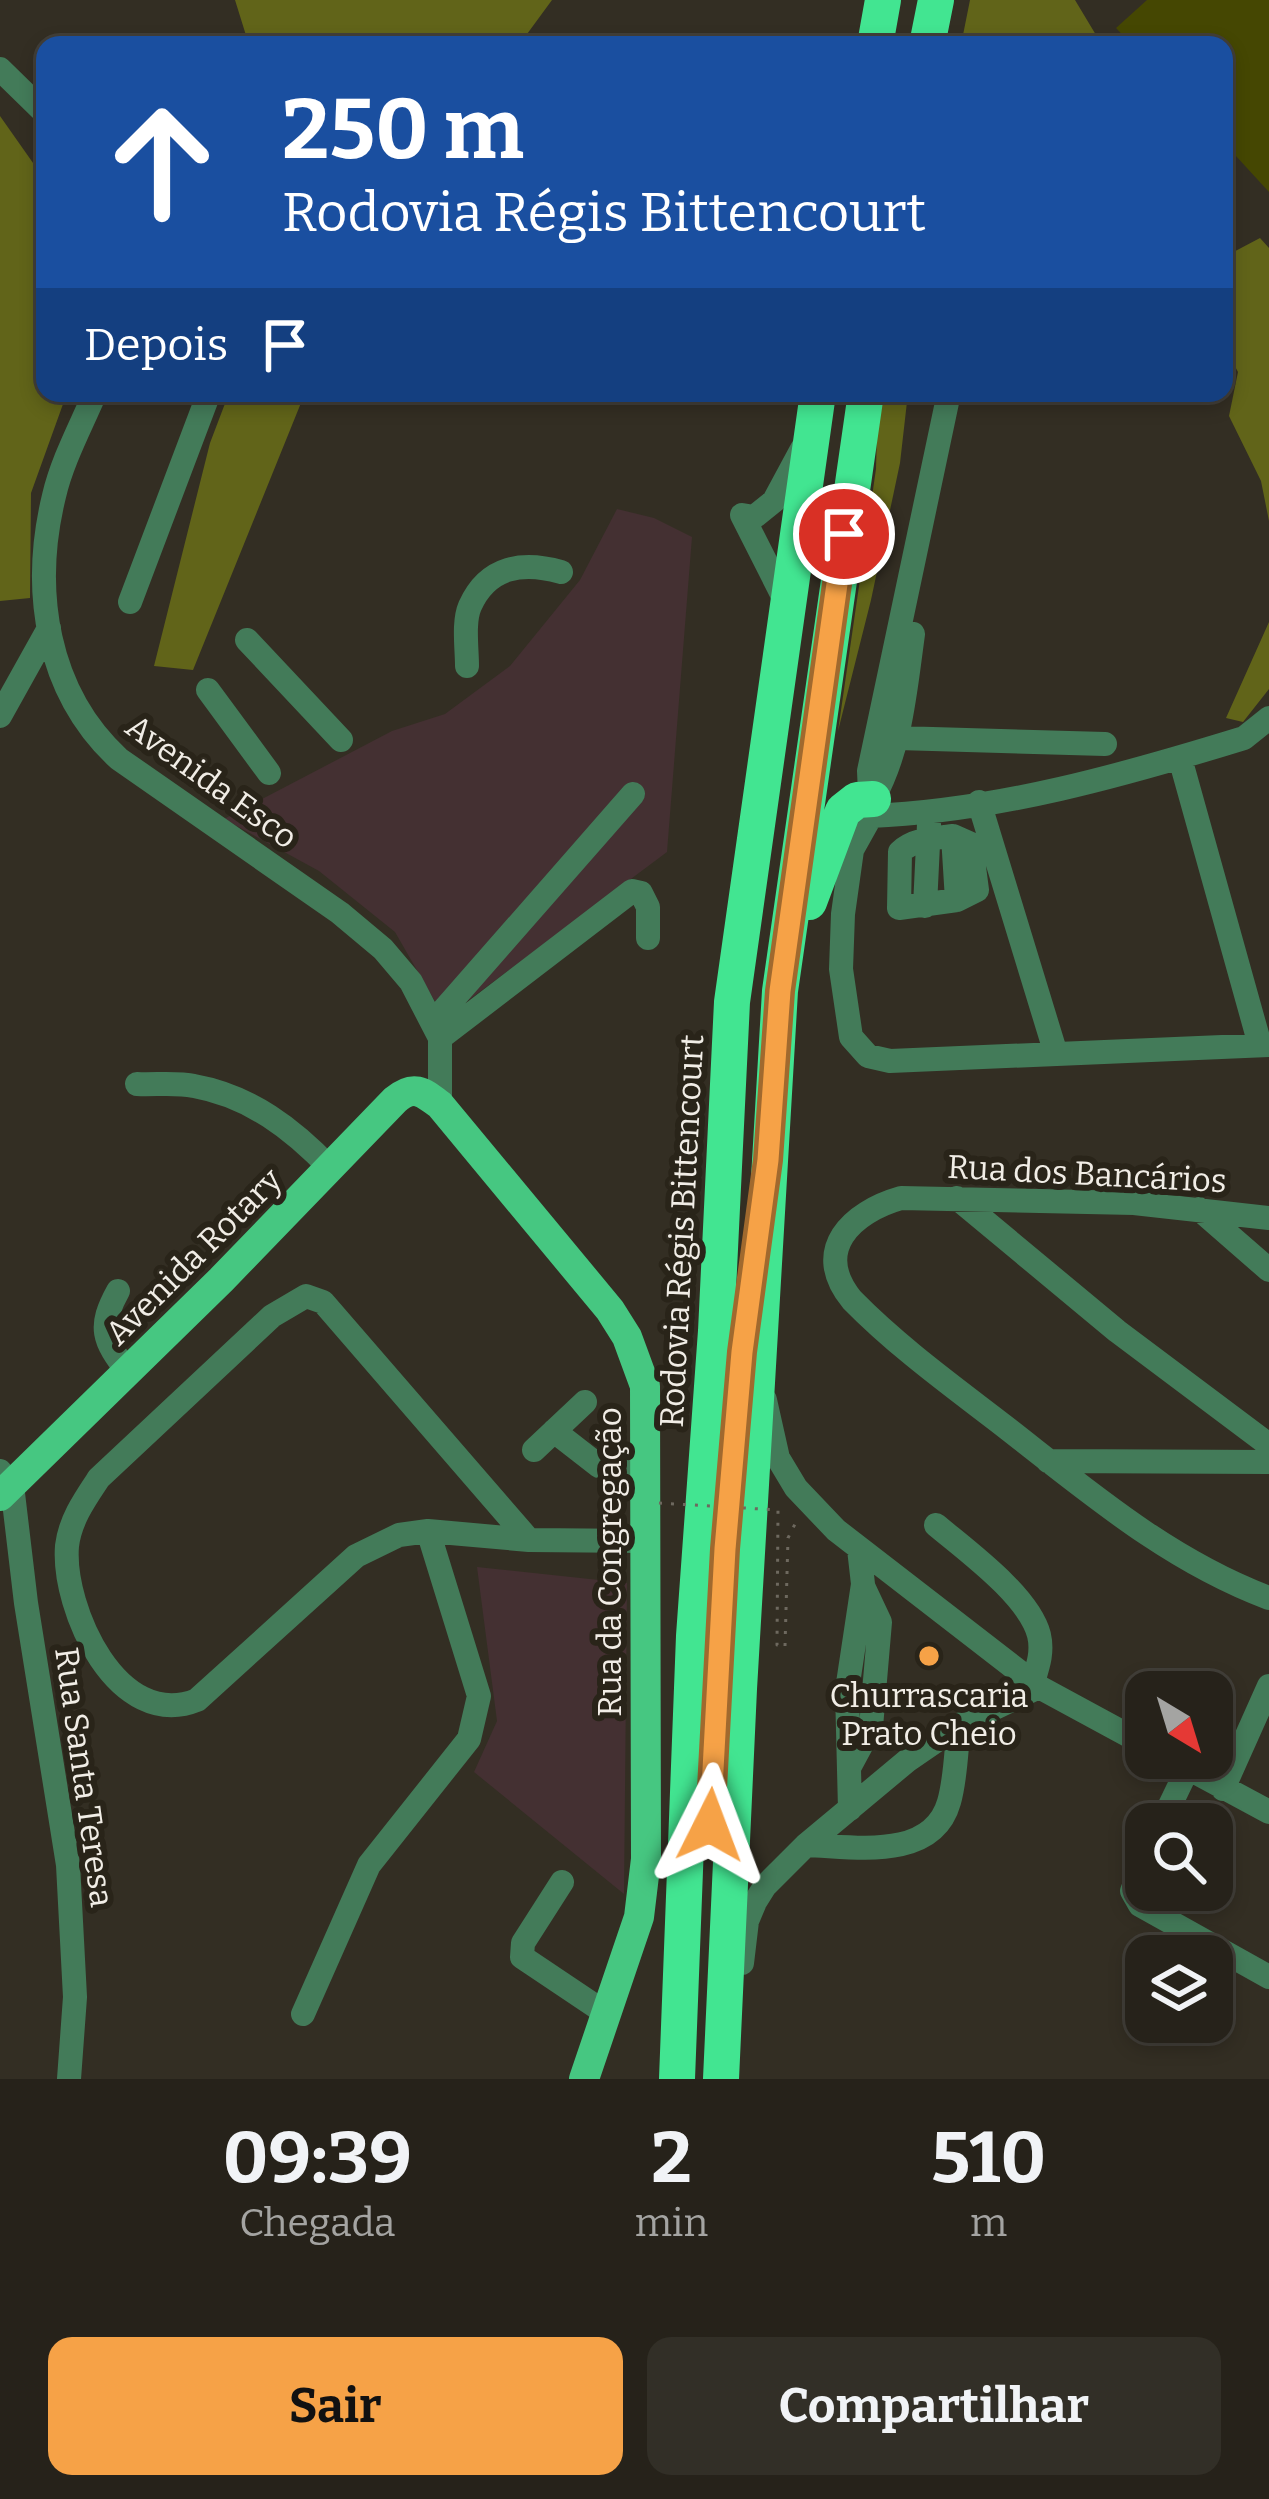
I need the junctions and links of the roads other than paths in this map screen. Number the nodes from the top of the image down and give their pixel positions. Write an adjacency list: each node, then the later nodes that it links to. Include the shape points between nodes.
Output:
1 (883, 0): 3 (highway)
2 (936, 0): 4 (highway)
3 (877, 36)
4 (929, 36)
5 (0, 69): 6 (street)
6 (36, 104)
7 (90, 402): 17 (street, Avenida Esco, via 55,491 45,569)
8 (206, 402): 14 (street)
9 (817, 402): 12 (highway, Rodovia Régis Bittencourt)
10 (865, 402): 34 (highway)
11 (947, 402): 16 (street)
12 (812, 432): 15 (highway, Rodovia Régis Bittencourt); 15 (street, via 774,501 754,517 742,515)
13 (561, 572): 19 (street, via 513,566 488,581 468,609)
14 (130, 602)
15 (786, 602): 81 (highway, Rodovia Régis Bittencourt, via 732,1002)
16 (905, 602): 23 (street, via 915,623); 30 (street, via 869,770)
17 (49, 628): 21 (street); 35 (street, Avenida Esco, via 60,677 94,736 383,949)
18 (247, 640): 24 (street)
19 (467, 666)
20 (208, 690): 27 (street)
21 (0, 716)
22 (1269, 718): 26 (street, via 1244,738)
23 (898, 738): 25 (street); 30 (street)
24 (341, 740)
25 (1105, 744)
26 (1180, 758): 29 (street); 36 (street)
27 (269, 772)
28 (634, 794): 35 (street)
29 (979, 802): 31 (street); 37 (street)
30 (872, 808): 31 (street); 34 (highway, via 852,802 843,812); 37 (street, via 852,850 843,914 845,1018 859,1050 890,1061)
31 (929, 812): 32 (street)
32 (941, 838): 32 (street, via 926,906 976,890 970,844)
33 (648, 938): 35 (street, via 648,907 632,891)
34 (780, 991): 41 (highway)
35 (437, 1030): 39 (street)
36 (1264, 1045): 37 (street)
37 (1056, 1054)
38 (137, 1084): 40 (street, via 194,1085 252,1105 298,1134)
39 (440, 1105): 40 (main road, Avenida Rotary, via 421,1090 405,1091); 55 (main road, Rua da Congregação, via 627,1337 645,1386)
40 (331, 1169): 48 (main road, Avenida Rotary)
41 (766, 1185): 47 (highway); 82 (highway, via 725,1549)
42 (957, 1198): 43 (street, Rua dos Bancários); 52 (street); 54 (street, Rua dos Bancários, via 901,1198 860,1214 839,1238 844,1290)
43 (1199, 1209): 44 (street, Rua dos Bancários); 45 (street)
44 (1269, 1218)
45 (1269, 1270)
46 (118, 1291): 48 (street, via 104,1326)
47 (758, 1332): 49 (highway); 73 (highway)
48 (128, 1372): 57 (main road, Avenida Rotary)
49 (764, 1390): 62 (street, via 778,1458 807,1501); 73 (highway, via 748,1790)
50 (585, 1402): 51 (street)
51 (554, 1431): 53 (street); 55 (street, via 599,1466)
52 (1269, 1445)
53 (534, 1450)
54 (1048, 1461): 56 (street); 63 (street, via 1166,1546)
55 (644, 1462): 61 (main road, Rua da Congregação)
56 (1269, 1462)
57 (4, 1484): 79 (street, Rua Santa Teresa, via 68,1865 76,1997)
58 (936, 1525): 64 (street, via 1029,1612 1039,1635)
59 (428, 1531): 60 (street); 60 (street, via 356,1556 180,1707 138,1697 93,1649 67,1579 68,1540 99,1478 272,1316 306,1296 323,1302); 77 (street, via 479,1696 470,1739 369,1865)
60 (529, 1540): 61 (street)
61 (644, 1540): 78 (main road, Rua da Congregação, via 646,1859 639,1917)
62 (859, 1549): 64 (street); 70 (street, via 863,1584 847,1690)
63 (1269, 1598)
64 (1036, 1684): 66 (street); 67 (street)
65 (1269, 1685): 69 (street)
66 (958, 1725): 70 (street); 72 (street, via 949,1805 920,1838 899,1847)
67 (1125, 1733)
68 (1206, 1779): 69 (street)
69 (1223, 1789): 71 (street)
70 (850, 1809): 72 (street)
71 (1269, 1812)
72 (806, 1845): 83 (street, via 765,1886 747,1921)
73 (731, 1853): 83 (highway)
74 (562, 1882): 78 (street, via 523,1942 522,1957)
75 (1151, 1911): 76 (street)
76 (1269, 1978)
77 (303, 2014)
78 (607, 2014): 80 (main road, Rua da Congregação)
79 (69, 2079)
80 (584, 2079)
81 (677, 2079)
82 (698, 2079)
83 (723, 2079)

